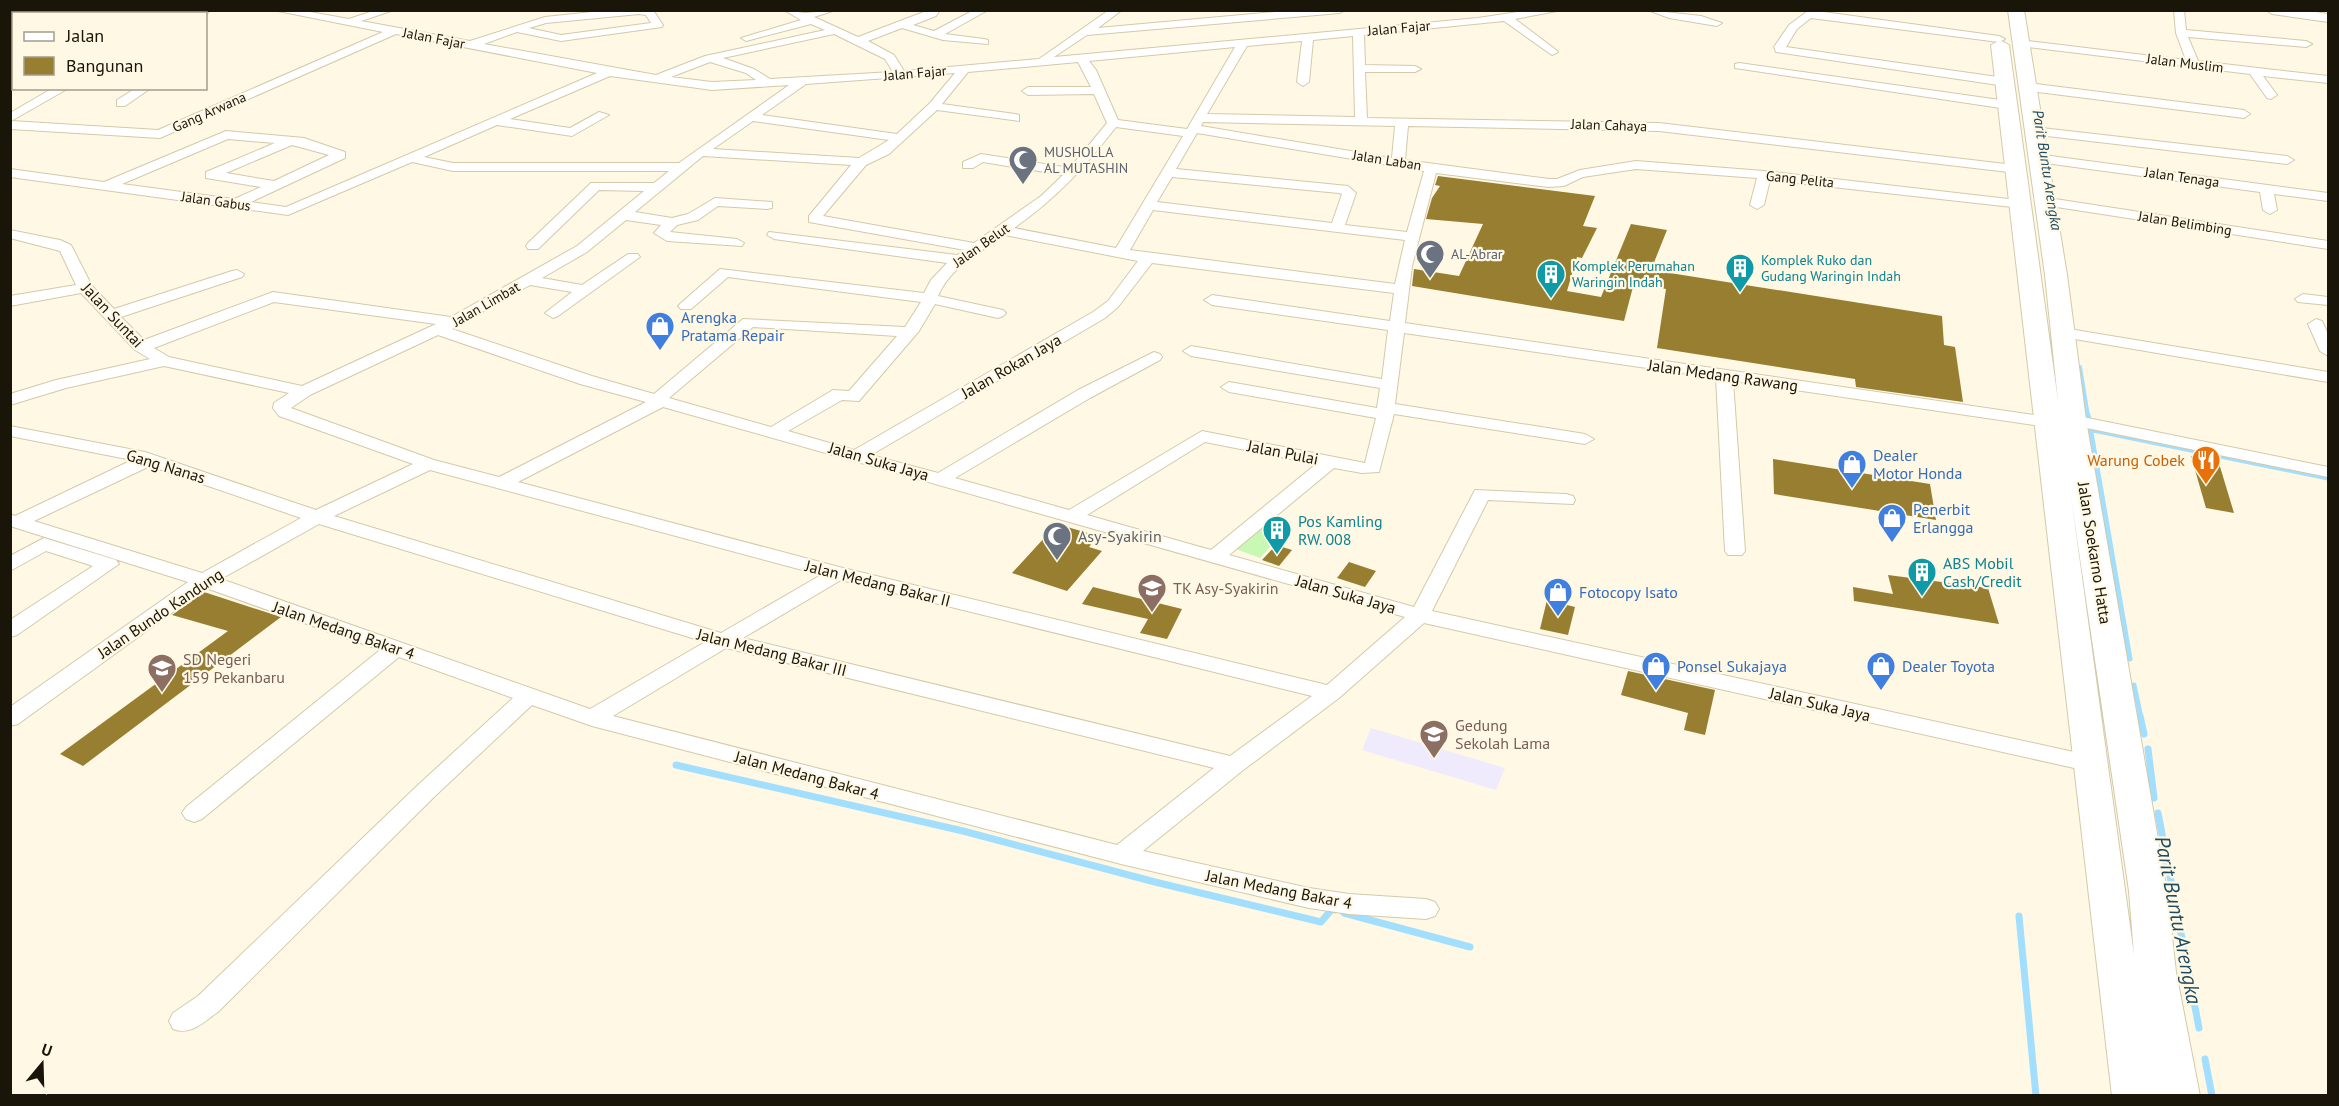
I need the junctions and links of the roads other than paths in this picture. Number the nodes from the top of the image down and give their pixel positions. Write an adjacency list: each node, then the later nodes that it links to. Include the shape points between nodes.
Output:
1 (278, 10): 24 (street, Jalan Fajar)
2 (389, 10): 24 (street)
3 (789, 10): 21 (street)
4 (831, 10): 21 (street)
5 (935, 10): 27 (street)
6 (983, 10): 35 (street)
7 (1117, 10): 33 (street)
8 (1192, 10): 23 (street)
9 (1340, 10): 23 (street)
10 (1427, 10): 26 (street)
11 (1557, 10): 16 (street, Jalan Fajar)
12 (1653, 10): 25 (street)
13 (2016, 10): 37 (main road, Jalan Soekarno Hatta)
14 (2179, 10): 34 (street)
15 (2272, 10): 20 (street)
16 (1534, 12): 19 (street, Jalan Fajar)
17 (1813, 13): 37 (street, Jalan Muslim); 67 (street, via 1793,27 1780,50)
18 (593, 15): 22 (street); 30 (street); 30 (street, via 645,11 658,25)
19 (1506, 17): 26 (street, Jalan Fajar); 46 (street)
20 (2328, 18)
21 (806, 19): 31 (street); 39 (street)
22 (545, 20): 28 (street); 38 (street)
23 (1202, 21): 33 (street); 44 (street)
24 (349, 22): 29 (street, Jalan Fajar)
25 (1717, 23)
26 (1444, 24): 32 (street, Jalan Fajar)
27 (903, 25): 35 (street); 40 (street)
28 (516, 29): 38 (street); 43 (street)
29 (396, 30): 43 (street, Jalan Fajar); 82 (street, Gang Arwana)
30 (610, 31): 38 (street)
31 (834, 31): 40 (street); 48 (street)
32 (1358, 31): 36 (street, Jalan Fajar); 53 (street)
33 (1085, 32): 49 (street)
34 (2181, 33): 45 (street); 50 (street)
35 (935, 35): 41 (street)
36 (1308, 36): 42 (street, Jalan Fajar); 61 (street)
37 (2016, 36): 50 (street, Jalan Muslim); 67 (main road, Jalan Soekarno Hatta)
38 (561, 39)
39 (742, 39)
40 (857, 41): 57 (street, via 890,57)
41 (984, 42)
42 (1243, 43): 44 (street, Jalan Fajar); 81 (street)
43 (470, 44): 56 (street, Jalan Fajar)
44 (1226, 44): 47 (street, Jalan Fajar)
45 (2306, 44)
46 (1552, 52)
47 (1080, 57): 49 (street, Jalan Fajar); 65 (street)
48 (709, 58): 58 (street); 62 (street, via 750,70)
49 (1041, 61): 52 (street, Jalan Fajar)
50 (2193, 64): 55 (street, Jalan Muslim)
51 (1739, 66): 67 (street)
52 (965, 68): 57 (street, Jalan Fajar); 70 (street)
53 (1359, 68): 54 (street); 76 (street)
54 (1415, 69)
55 (2254, 71): 59 (street, Jalan Muslim); 68 (street)
56 (609, 72): 58 (street, Jalan Fajar); 77 (street, Jalan Gabus)
57 (900, 75): 60 (street, Jalan Fajar)
58 (656, 79): 62 (street, Jalan Fajar, via 712,86)
59 (2328, 80)
60 (803, 81): 62 (street, Jalan Fajar); 73 (street, Jalan Limbat)
61 (1303, 82)
62 (768, 83)
63 (59, 90): 74 (street)
64 (142, 90): 69 (street)
65 (1098, 90): 66 (street); 79 (street)
66 (1028, 91)
67 (2024, 91): 71 (street); 86 (main road, Jalan Soekarno Hatta); 86 (main road, Jalan Soekarno Hatta)
68 (2271, 95)
69 (121, 103)
70 (934, 106): 75 (street); 83 (street)
71 (2244, 114)
72 (603, 115): 77 (street, via 572,132)
73 (751, 117): 83 (street); 87 (street, Jalan Limbat)
74 (10, 118)
75 (1015, 118)
76 (1361, 120): 78 (street, Jalan Cahaya); 81 (street, Jalan Cahaya)
77 (495, 121): 88 (street, Jalan Gabus)
78 (1402, 121): 86 (street, Jalan Cahaya, via 1659,127); 91 (street)
79 (1113, 123): 81 (street); 97 (street, Jalan Belut)
80 (10, 125): 82 (street, Gang Arwana)
81 (1194, 126): 91 (street, Jalan Laban); 95 (street)
82 (160, 134): 84 (street)
83 (900, 138): 90 (street)
84 (214, 139): 85 (street, via 233,135); 101 (street)
85 (289, 142): 100 (street, via 309,144 339,157); 100 (street, via 211,175)
86 (2040, 149): 89 (street); 103 (street, Jalan Tenaga); 105 (main road, Jalan Soekarno Hatta)
87 (700, 152): 90 (street); 93 (street, Jalan Limbat)
88 (412, 158): 93 (street, via 453,167); 106 (street, Jalan Gabus, via 288,211)
89 (2287, 160)
90 (861, 162): 121 (street, via 814,219)
91 (1398, 162): 94 (street, Jalan Laban)
92 (968, 165): 97 (street, via 981,158)
93 (682, 167): 102 (street, Jalan Limbat)
94 (1431, 168): 98 (street, Jalan Laban, via 1549,183); 117 (street, Jalan Pulai)
95 (1166, 172): 108 (street); 113 (street, via 1346,190 1349,193)
96 (10, 173): 101 (street, Jalan Gabus)
97 (1073, 174): 114 (street, Jalan Belut, via 1046,199)
98 (1580, 174): 99 (street, Gang Pelita, via 1636,165)
99 (1764, 175): 105 (street, Gang Pelita); 109 (street)
100 (277, 185): 106 (street)
101 (105, 186): 106 (street, Jalan Gabus)
102 (658, 187): 111 (street, Jalan Limbat); 120 (street, via 596,186)
103 (2266, 188): 104 (street, Jalan Tenaga); 110 (street)
104 (2328, 197)
105 (2037, 203): 119 (street, Jalan Belimbing); 126 (main road, Jalan Soekarno Hatta)
106 (235, 204)
107 (767, 204): 112 (street, via 715,202 693,217)
108 (1148, 205): 113 (street); 122 (street)
109 (1757, 205)
110 (2270, 210)
111 (624, 215): 112 (street); 128 (street, Jalan Limbat, via 582,249)
112 (672, 222): 118 (street, via 662,235)
113 (1337, 228): 117 (street)
114 (1001, 230): 121 (street, Jalan Belut); 122 (street)
115 (10, 234): 129 (street, Jalan Suntai, via 66,248)
116 (774, 235): 125 (street)
117 (1413, 237): 131 (street, Jalan Pulai)
118 (737, 243)
119 (2328, 245)
120 (533, 246)
121 (977, 248): 125 (street, Jalan Belut)
122 (1120, 254): 124 (street)
123 (633, 257): 130 (street)
124 (1148, 258): 131 (street); 163 (street, Jalan Rokan Jaya, via 1113,304 1099,315)
125 (958, 261): 132 (street, Jalan Belut, via 936,283)
126 (2042, 273): 145 (main road, Jalan Soekarno Hatta); 159 (main road, Jalan Soekarno Hatta)
127 (237, 274): 140 (street)
128 (527, 280): 130 (street); 142 (street, Jalan Limbat)
129 (85, 288): 135 (street); 140 (street, Jalan Suntai)
130 (585, 290): 138 (street)
131 (1403, 290): 143 (street, Jalan Pulai)
132 (928, 298): 137 (street, via 725,272); 139 (street); 144 (street, Jalan Belut, via 924,312)
133 (2303, 299): 136 (street)
134 (1212, 300): 143 (street, Jalan Medang Rawang)
135 (10, 301)
136 (2328, 301)
137 (686, 306)
138 (553, 313)
139 (998, 313)
140 (111, 315): 146 (street, Jalan Suntai)
141 (2316, 324): 148 (street)
142 (446, 326): 146 (street, Jalan Suka Jaya, via 273,297); 155 (street, Jalan Limbat); 157 (street, Jalan Suka Jaya, via 586,380)
143 (1399, 327): 151 (street, Jalan Medang Rawang); 153 (street, Jalan Pulai)
144 (909, 332): 157 (street, via 749,322); 161 (street, Jalan Belut, via 853,397 839,394)
145 (2063, 333): 152 (street); 159 (main road, Jalan Soekarno Hatta)
146 (141, 347): 150 (street, Jalan Suntai)
147 (1191, 351): 153 (street)
148 (2328, 351)
149 (1154, 357): 168 (street)
150 (164, 361): 155 (street, Jalan Suntai); 156 (street)
151 (1724, 375): 159 (street, Jalan Medang Rawang); 174 (street)
152 (2328, 377)
153 (1389, 385): 158 (street, Jalan Pulai)
154 (1229, 387): 158 (street)
155 (304, 391): 166 (street, Jalan Limbat, via 281,405 285,412)
156 (10, 400)
157 (659, 400): 161 (street, Jalan Suka Jaya); 169 (street)
158 (1386, 412): 162 (street); 165 (street, Jalan Pulai, via 1372,468)
159 (2076, 423): 167 (street, Jalan Medang Rawang); 187 (main road, Jalan Soekarno Hatta); 193 (main road, Jalan Soekarno Hatta, via 2148,891)
160 (10, 431): 164 (street, Gang Nanas)
161 (775, 432): 163 (street, Jalan Suka Jaya)
162 (1586, 439)
163 (858, 455): 168 (street, Jalan Suka Jaya)
164 (149, 459): 172 (street, Gang Nanas); 173 (street)
165 (1330, 462): 171 (street, Jalan Pulai, via 1197,437); 175 (street)
166 (428, 464): 169 (street, Jalan Medang Bakar II); 172 (street, Jalan Bundo Kandung)
167 (2328, 472)
168 (941, 479): 171 (street, Jalan Suka Jaya)
169 (500, 483): 177 (street, Jalan Medang Bakar II)
170 (1566, 500): 179 (street, via 1482,494)
171 (1073, 516): 175 (street, Jalan Suka Jaya)
172 (317, 517): 178 (street, Jalan Bundo Kandung); 181 (street, Jalan Medang Bakar III)
173 (14, 521): 178 (street, Jalan Medang Bakar 4)
174 (1735, 551)
175 (1214, 557): 179 (street, Jalan Suka Jaya)
176 (10, 565): 180 (street, via 44,544 109,564)
177 (838, 573): 181 (street); 183 (street, Jalan Medang Bakar II)
178 (204, 580): 182 (street, Jalan Medang Bakar 4); 185 (street, Jalan Bundo Kandung)
179 (1420, 615): 183 (street); 187 (street, Jalan Suka Jaya)
180 (10, 630)
181 (722, 640): 186 (street); 188 (street, Jalan Medang Bakar III)
182 (395, 650): 184 (street, Jalan Medang Bakar 4); 189 (street)
183 (1331, 693): 188 (street)
184 (528, 696): 186 (street, Jalan Medang Bakar 4); 194 (street, via 208,1004)
185 (10, 718)
186 (592, 718): 190 (street, Jalan Medang Bakar 4)
187 (2092, 764): 192 (main road, Jalan Soekarno Hatta)
188 (1234, 765): 190 (street)
189 (194, 813)
190 (1121, 855): 191 (street, Jalan Medang Bakar 4, via 1309,898)
191 (1426, 909)
192 (2115, 962): 193 (main road); 195 (main road, Jalan Soekarno Hatta)
193 (2156, 972): 196 (main road, Jalan Soekarno Hatta)
194 (183, 1021)
195 (2134, 1095)
196 (2178, 1095)

